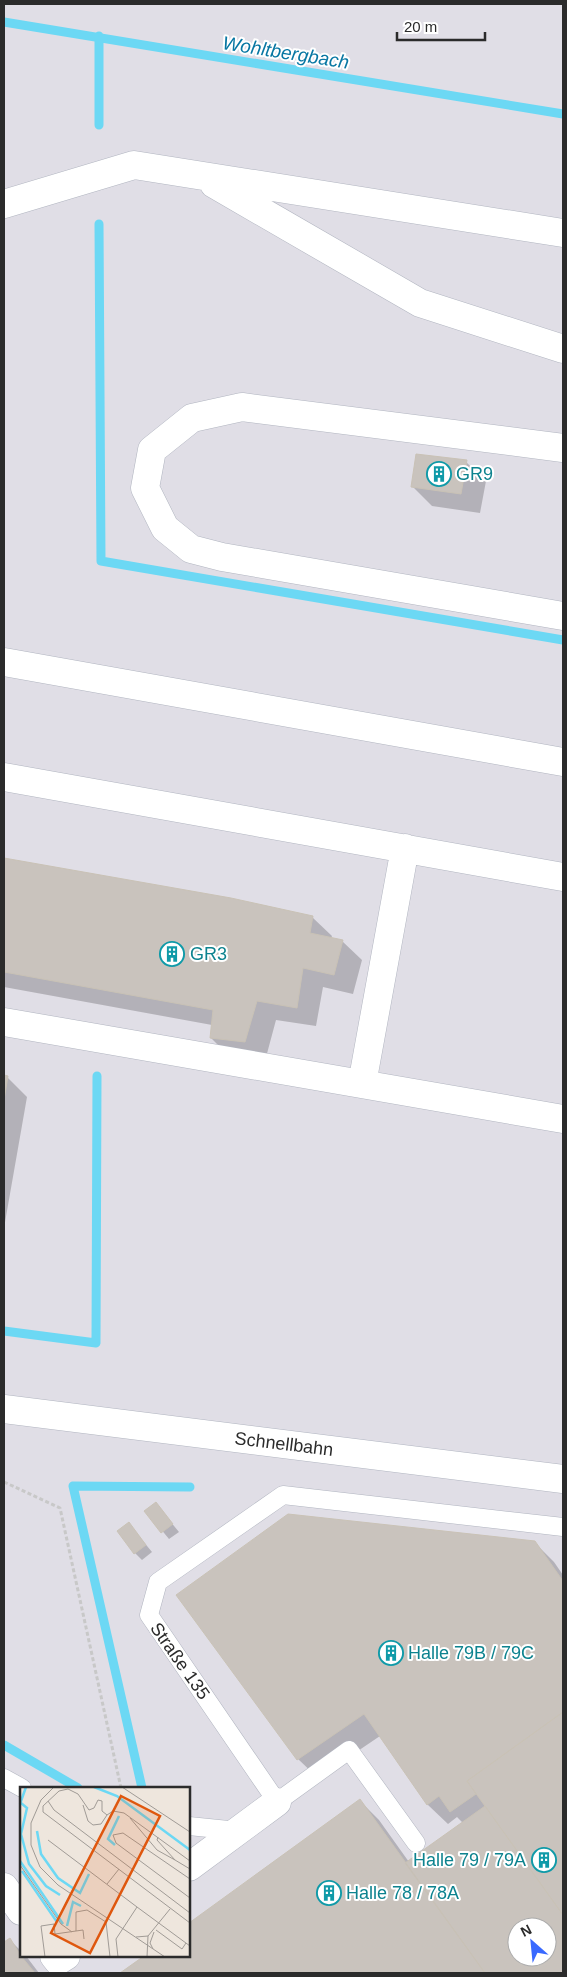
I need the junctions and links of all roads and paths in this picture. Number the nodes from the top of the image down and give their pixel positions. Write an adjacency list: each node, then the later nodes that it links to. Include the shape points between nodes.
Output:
1 (199, 176): 2 (street, via 134,165); 3 (street); 4 (street, via 420,303)
2 (4, 204)
3 (563, 233)
4 (563, 349)
5 (563, 448): 6 (street, via 242,407 192,418 152,450 145,488 166,528 191,549)
6 (563, 616)
7 (4, 662): 8 (street)
8 (563, 762)
9 (4, 777): 10 (street)
10 (405, 848): 11 (street); 13 (street)
11 (563, 877)
12 (4, 1022): 13 (street)
13 (362, 1084): 14 (street)
14 (563, 1119)
15 (4, 1409): 16 (street, Schnellbahn)
16 (563, 1479)
17 (4, 1482): 21 (path, via 60,1508)
18 (563, 1527): 22 (lane, Straße 135, via 283,1495 158,1582 149,1616)
19 (4, 1778): 20 (lane)
20 (20, 1787)
21 (121, 1787)
22 (277, 1802): 24 (street); 25 (lane, via 349,1750)
23 (190, 1826): 24 (lane)
24 (238, 1831): 26 (street)
25 (416, 1843)
26 (190, 1866)
27 (4, 1887): 28 (street)
28 (20, 1910)
29 (55, 1957): 30 (street, via 58,1961)
30 (64, 1957)

